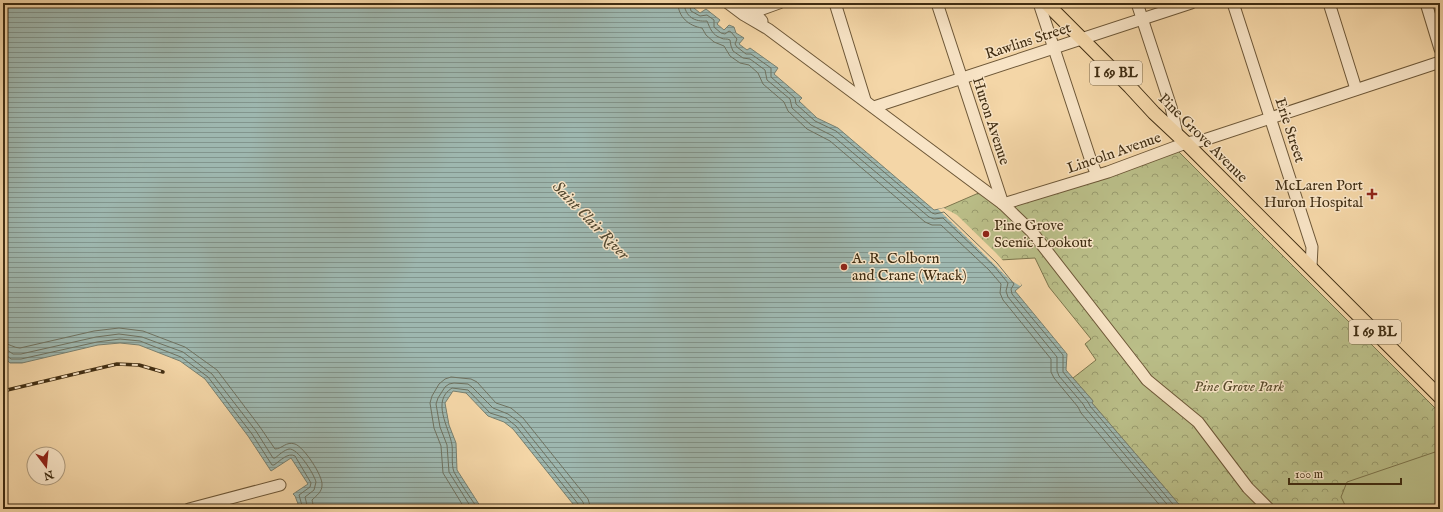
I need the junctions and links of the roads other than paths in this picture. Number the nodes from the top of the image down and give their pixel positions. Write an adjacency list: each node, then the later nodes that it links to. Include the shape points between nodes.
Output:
1 (728, 3): 15 (street)
2 (742, 3): 13 (street)
3 (779, 3): 13 (street)
4 (835, 3): 22 (street)
5 (937, 3): 20 (street, Huron Avenue)
6 (1039, 3): 17 (street)
7 (1046, 3): 16 (main road, Pine Grove Avenue / I 69 BL)
8 (1137, 3): 14 (street)
9 (1191, 3): 14 (street, Rawlins Street)
10 (1232, 3): 23 (street, Erie Street)
11 (1329, 3): 21 (street)
12 (1426, 3): 18 (street)
13 (754, 12): 15 (street)
14 (1142, 20): 16 (street, Rawlins Street); 24 (street)
15 (768, 29): 22 (street)
16 (1082, 39): 17 (street, Rawlins Street); 24 (main road, Pine Grove Avenue / I 69 BL)
17 (1054, 48): 20 (street, Rawlins Street); 25 (street)
18 (1440, 48)
19 (1440, 62): 21 (street, Lincoln Avenue)
20 (962, 79): 22 (street, Rawlins Street); 26 (street, Huron Avenue)
21 (1356, 89): 23 (street, Lincoln Avenue)
22 (870, 104): 26 (street)
23 (1271, 118): 24 (street, Lincoln Avenue, via 1204,140); 27 (street, Erie Street, via 1312,247)
24 (1182, 139): 25 (street, Lincoln Avenue); 27 (main road, Pine Grove Avenue / I 69 BL)
25 (1097, 175): 26 (street, Lincoln Avenue)
26 (1003, 204): 31 (street, via 1032,232 1141,372 1198,422 1248,488)
27 (1310, 267): 28 (main road, Pine Grove Avenue / I 69 BL)
28 (1440, 397)
29 (280, 486): 30 (street)
30 (189, 509)
31 (1269, 509)

